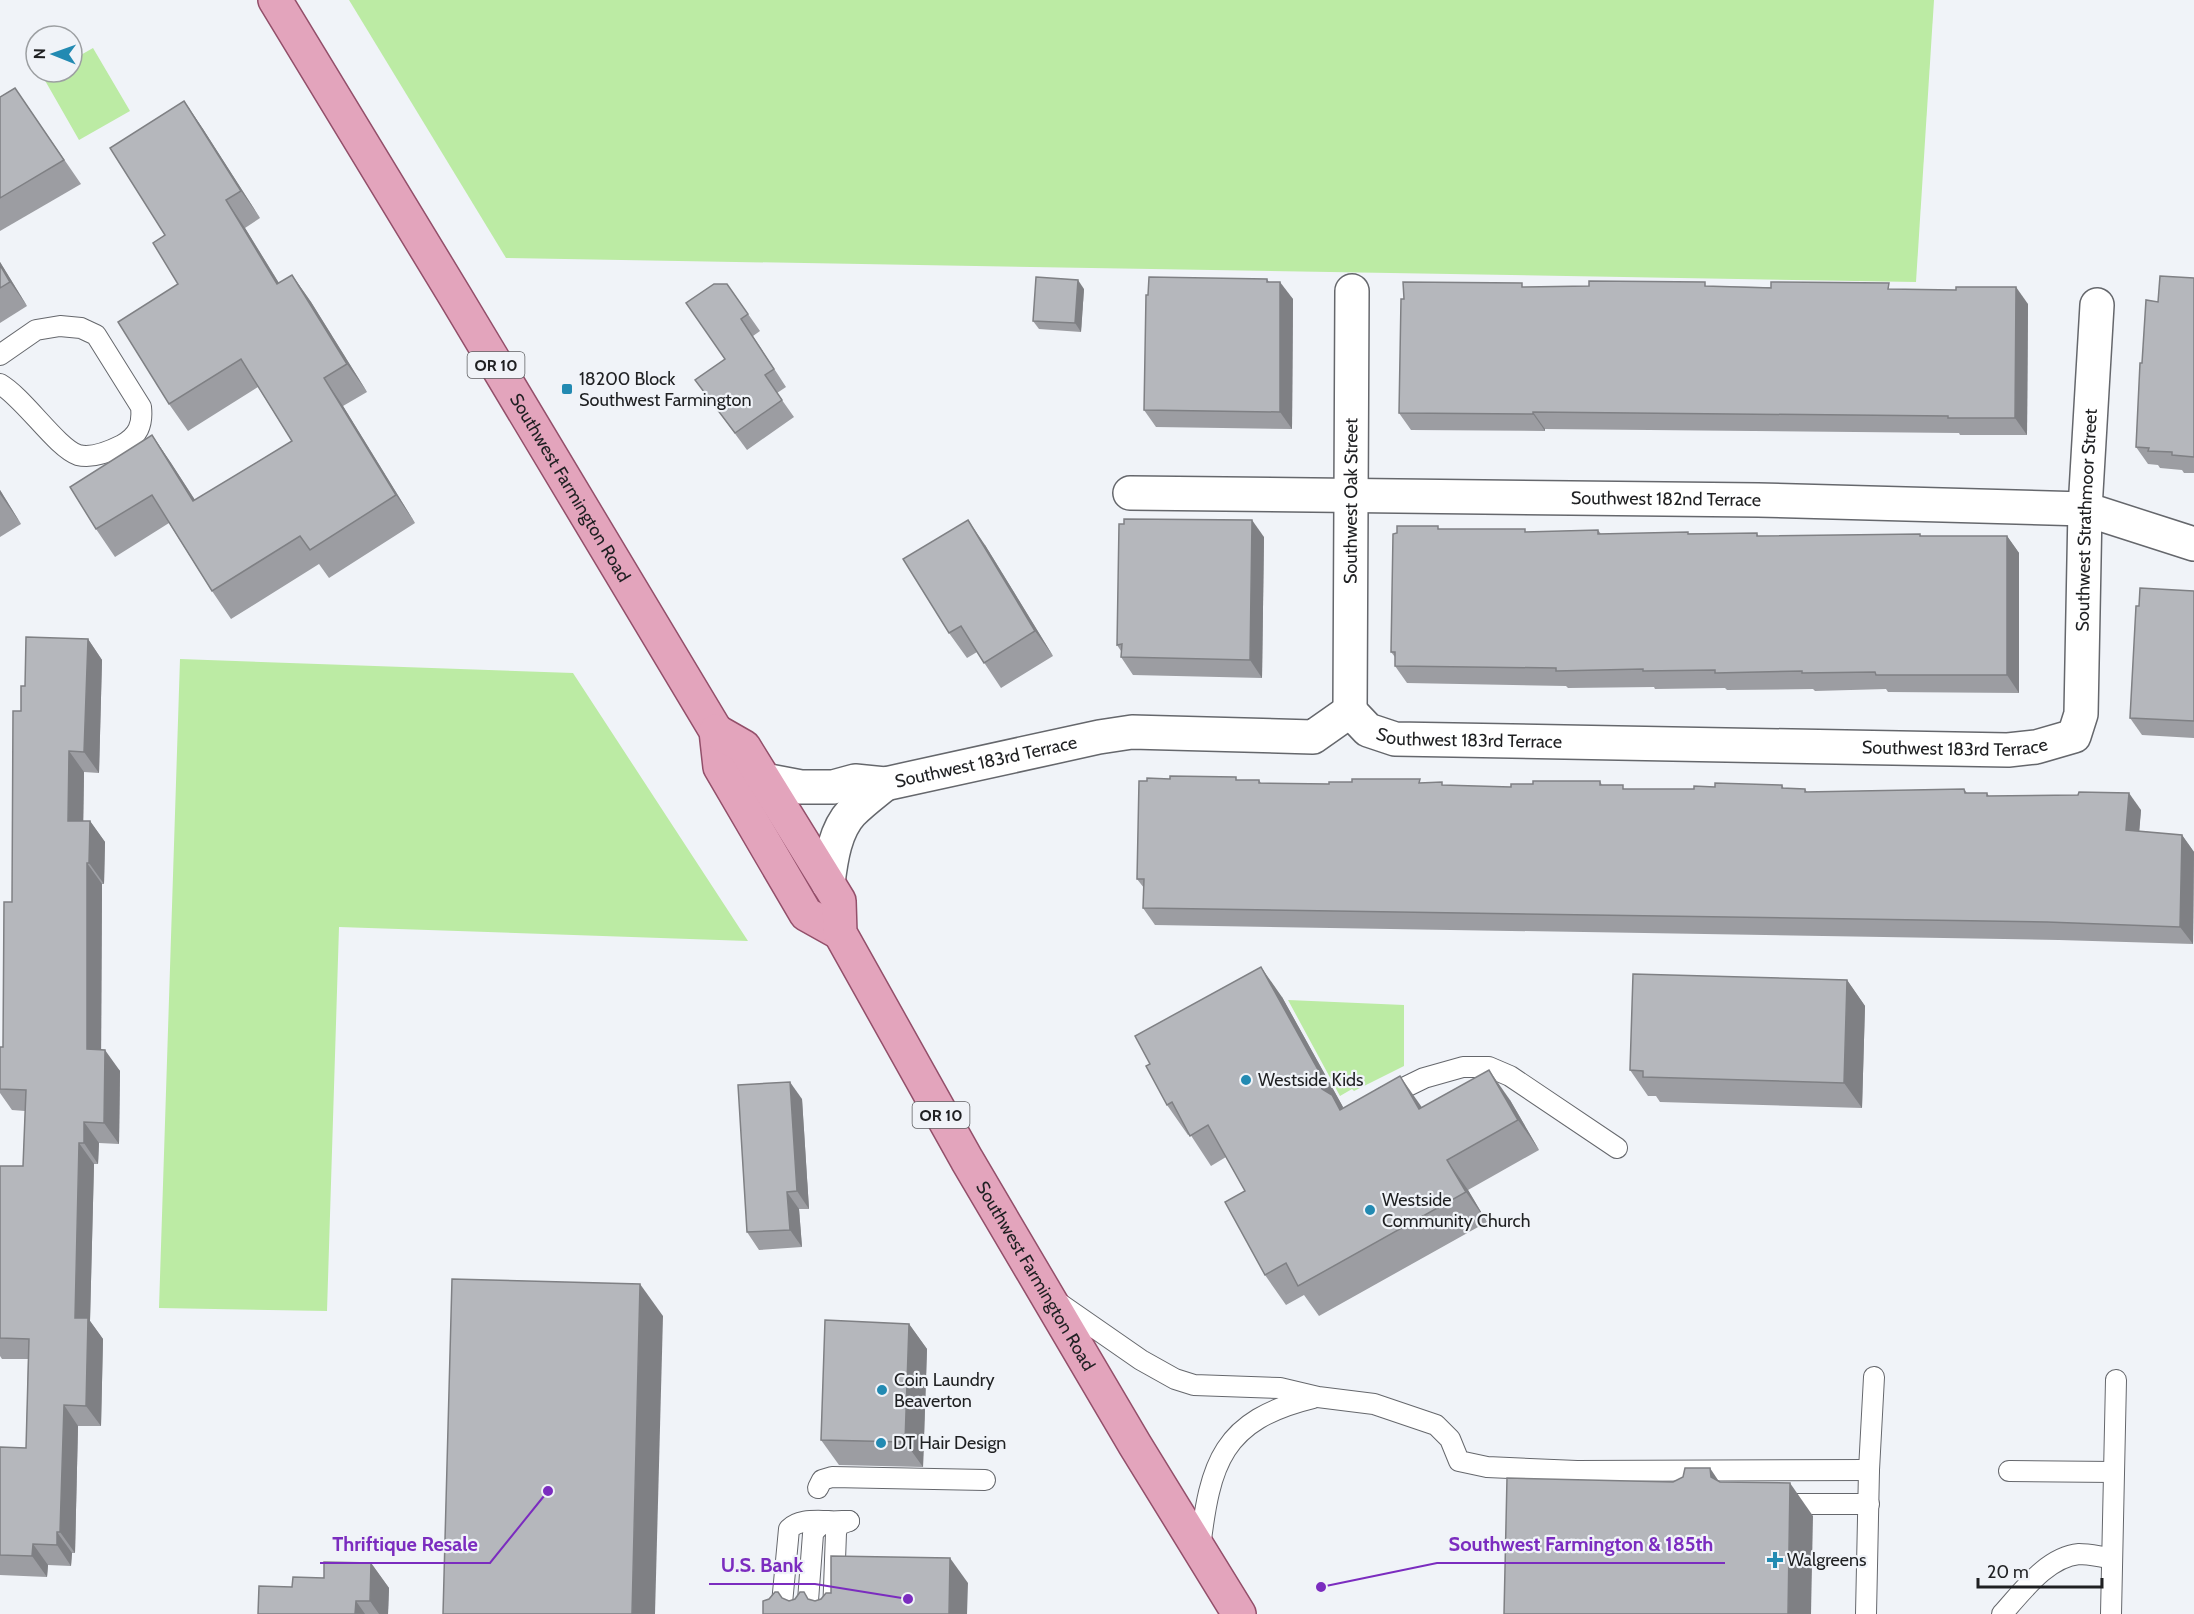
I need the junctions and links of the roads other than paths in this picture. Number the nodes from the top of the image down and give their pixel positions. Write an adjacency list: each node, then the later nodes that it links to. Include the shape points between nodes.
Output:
1 (275, 0): 11 (main road, Southwest Farmington Road / OR 10)
2 (1352, 291): 7 (street, Southwest Oak Street)
3 (2097, 304): 8 (street, Southwest Strathmoor Street)
4 (0, 355): 5 (lane, via 36,330 81,328 96,335 141,407 142,420 138,432 110,452 78,455)
5 (0, 384)
6 (1130, 493): 7 (street, Southwest 182nd Terrace)
7 (1351, 496): 8 (street, Southwest 182nd Terrace, via 1758,500); 10 (street, Southwest Oak Street)
8 (2085, 509): 9 (street, Southwest 182nd Terrace); 12 (street, Southwest Strathmoor Street, via 2082,704)
9 (2194, 544)
10 (1350, 711): 12 (street, Southwest 183rd Terrace, via 1368,730 1395,739 2008,750 2037,747); 14 (street, Southwest 183rd Terrace, via 1313,737 1132,732)
11 (716, 731): 13 (main road, Southwest Farmington Road / OR 10, via 744,747); 16 (main road, Southwest Farmington Road / OR 10, via 720,767 806,914)
12 (2074, 736)
13 (764, 780): 14 (street, Southwest 183rd Terrace, via 801,788 833,787 855,781); 15 (main road, Southwest Farmington Road / OR 10)
14 (885, 784): 15 (street, Southwest 183rd Terrace, via 851,813 839,832)
15 (828, 883): 16 (main road, Southwest Farmington Road / OR 10, via 839,901)
16 (840, 933): 19 (main road, Southwest Farmington Road / OR 10)
17 (1363, 1108): 18 (lane, via 1424,1078 1463,1067 1489,1067 1510,1076)
18 (1617, 1148)
19 (1047, 1294): 22 (lane, via 1175,1379 1194,1385 1280,1388); 33 (main road, Southwest Farmington Road / OR 10)
20 (1874, 1377): 23 (lane)
21 (2116, 1380): 26 (lane)
22 (1318, 1397): 24 (lane, via 1374,1404 1436,1425 1450,1439 1459,1461 1487,1467); 33 (lane, via 1287,1404 1254,1419 1221,1456 1205,1506)
23 (1869, 1470): 24 (lane); 31 (lane)
24 (1576, 1471): 29 (lane)
25 (2009, 1471): 26 (lane)
26 (2114, 1472): 34 (lane)
27 (986, 1480): 28 (lane, via 832,1477 822,1480)
28 (818, 1488)
29 (1606, 1490)
30 (1755, 1503): 31 (lane)
31 (1869, 1504): 39 (lane)
32 (829, 1521): 35 (lane, via 801,1522 789,1529); 36 (lane, via 818,1526 813,1534); 37 (lane, via 849,1521 838,1525 836,1533)
33 (1200, 1548): 38 (main road, Southwest Farmington Road / OR 10)
34 (2112, 1558): 40 (lane, via 2078,1554 2055,1562); 41 (lane)
35 (781, 1614)
36 (807, 1614)
37 (833, 1614)
38 (1239, 1614)
39 (1866, 1614)
40 (2002, 1614)
41 (2111, 1614)

